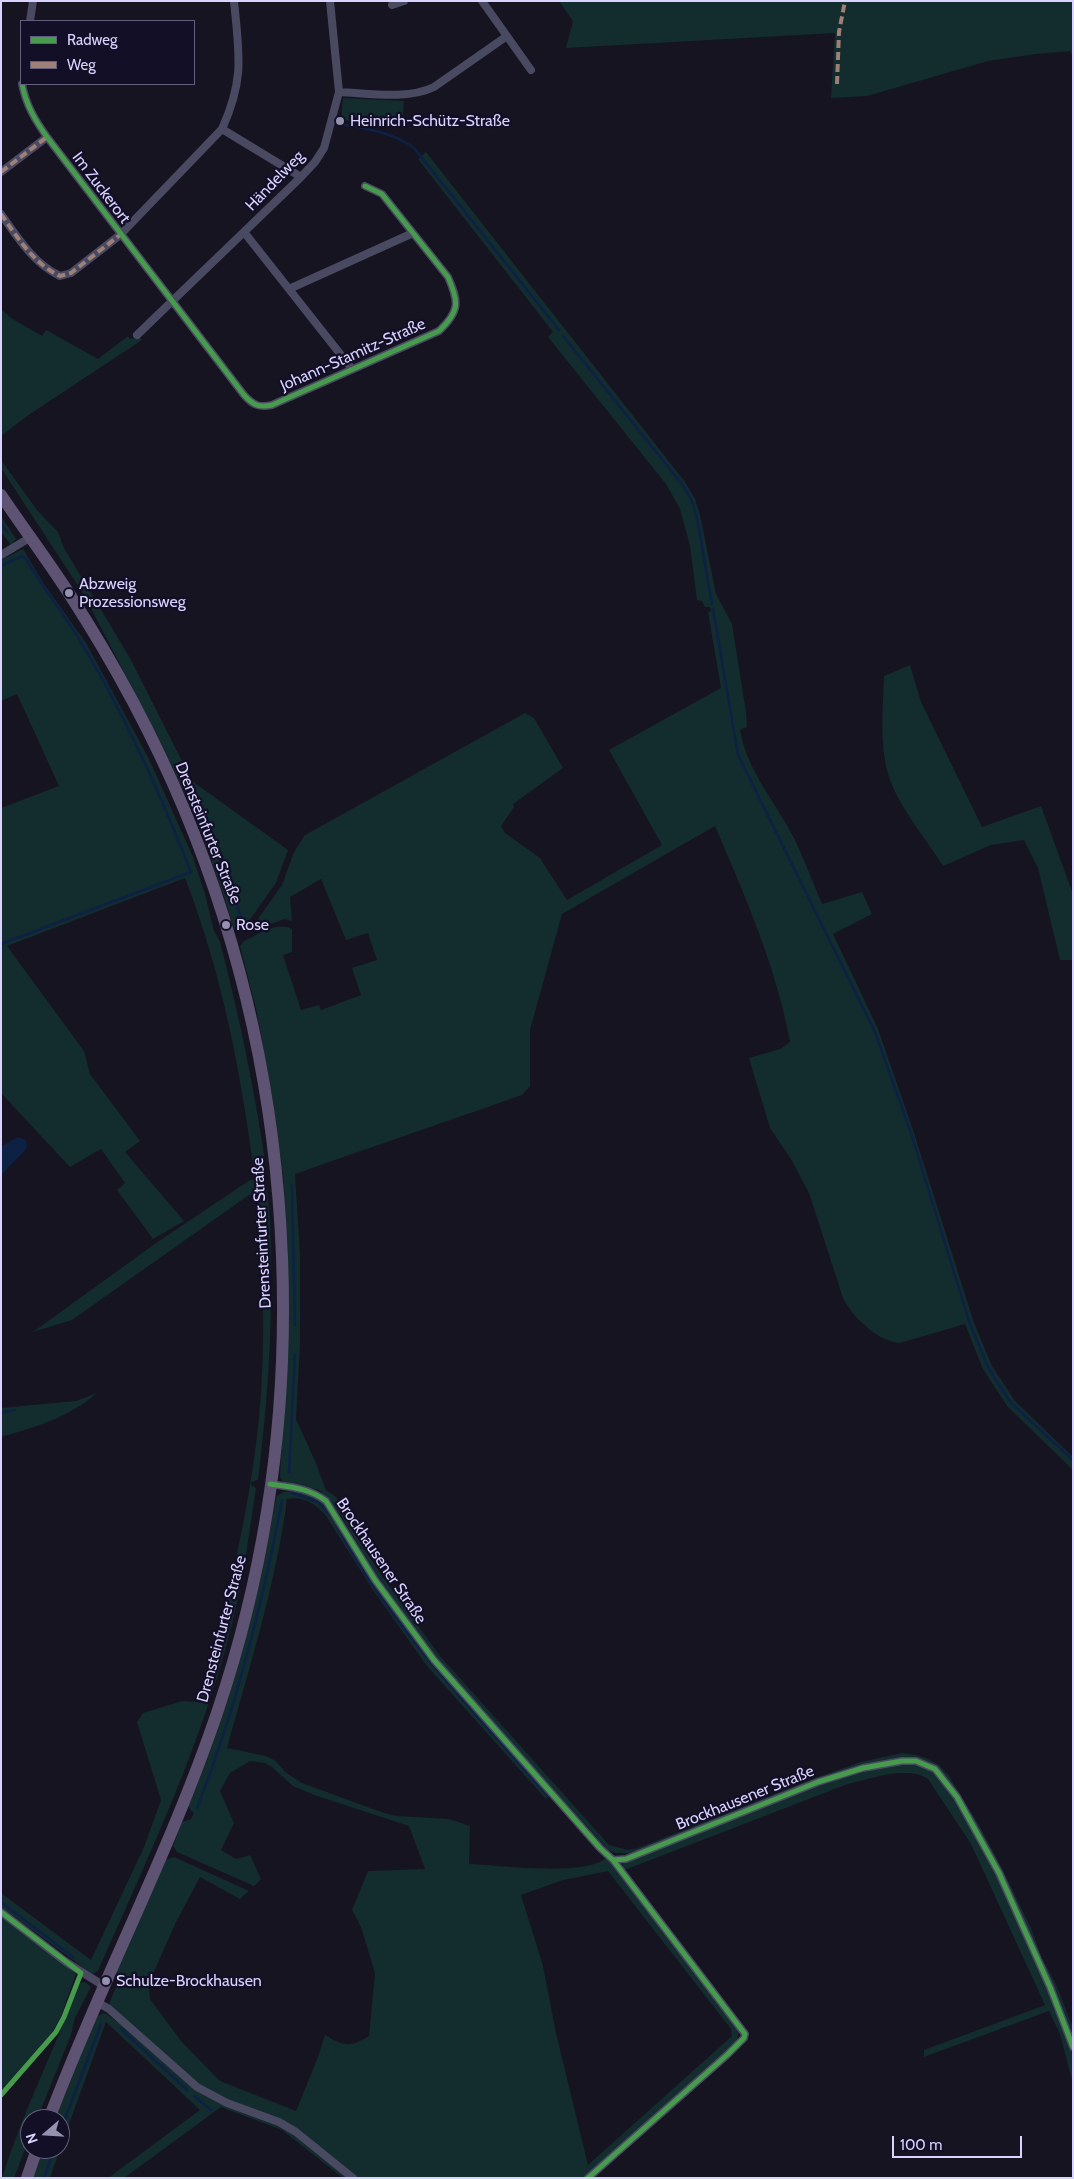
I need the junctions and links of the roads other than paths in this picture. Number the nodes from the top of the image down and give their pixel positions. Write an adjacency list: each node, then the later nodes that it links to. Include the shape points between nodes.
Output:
1 (32, 1): 7 (street)
2 (234, 1): 12 (street, Im Zuckerort, via 240,61 233,104)
3 (330, 1): 11 (street, Händelweg)
4 (404, 1): 6 (street)
5 (482, 1): 8 (street)
6 (392, 5)
7 (30, 20)
8 (507, 36): 9 (street); 11 (street, via 434,87 421,92)
9 (531, 70)
10 (22, 85): 13 (street, Im Zuckerort, via 32,116)
11 (339, 92): 15 (street, Händelweg, via 324,148)
12 (222, 129): 15 (street); 20 (street, Im Zuckerort)
13 (47, 137): 14 (street); 20 (street, Im Zuckerort)
14 (1, 172)
15 (301, 177): 18 (street, Händelweg)
16 (365, 186): 19 (street, Johann-Stamitz-Straße, via 382,194)
17 (1, 214): 20 (street, via 19,241 47,270 60,276 71,273)
18 (244, 232): 21 (street); 22 (street, Händelweg)
19 (412, 233): 21 (street); 24 (street, Johann-Stamitz-Straße, via 448,277 456,304 453,318 439,331)
20 (120, 235): 22 (street, Im Zuckerort)
21 (289, 289): 24 (street)
22 (172, 302): 23 (street, Händelweg); 24 (street, Johann-Stamitz-Straße, via 252,404 261,407 272,405)
23 (137, 335)
24 (352, 369)
25 (1, 495): 26 (main road, Drensteinfurter Straße)
26 (31, 537): 27 (street); 28 (main road, Drensteinfurter Straße, via 101,645 159,754 210,875 250,1015 272,1134 282,1247 281,1367)
27 (1, 555)
28 (270, 1484): 29 (street, Brockhausener Straße, via 304,1489 326,1502 375,1580 434,1660); 31 (main road, Drensteinfurter Straße, via 255,1574 219,1707 181,1811)
29 (613, 1860): 33 (street, Brockhausener Straße, via 626,1859 818,1782 891,1761 916,1761 935,1769 946,1780 976,1828 1042,1970); 38 (street, Brockhausener Straße, via 745,2034 727,2055)
30 (1, 1912): 31 (street, via 81,1973)
31 (104, 1986): 32 (main road, Drensteinfurter Straße)
32 (97, 2002): 34 (main road, Drensteinfurter Straße); 37 (street, via 197,2087 227,2103 279,2122)
33 (1073, 2047)
34 (53, 2109)
35 (33, 2159): 36 (main road)
36 (26, 2178)
37 (353, 2178)
38 (588, 2178)

